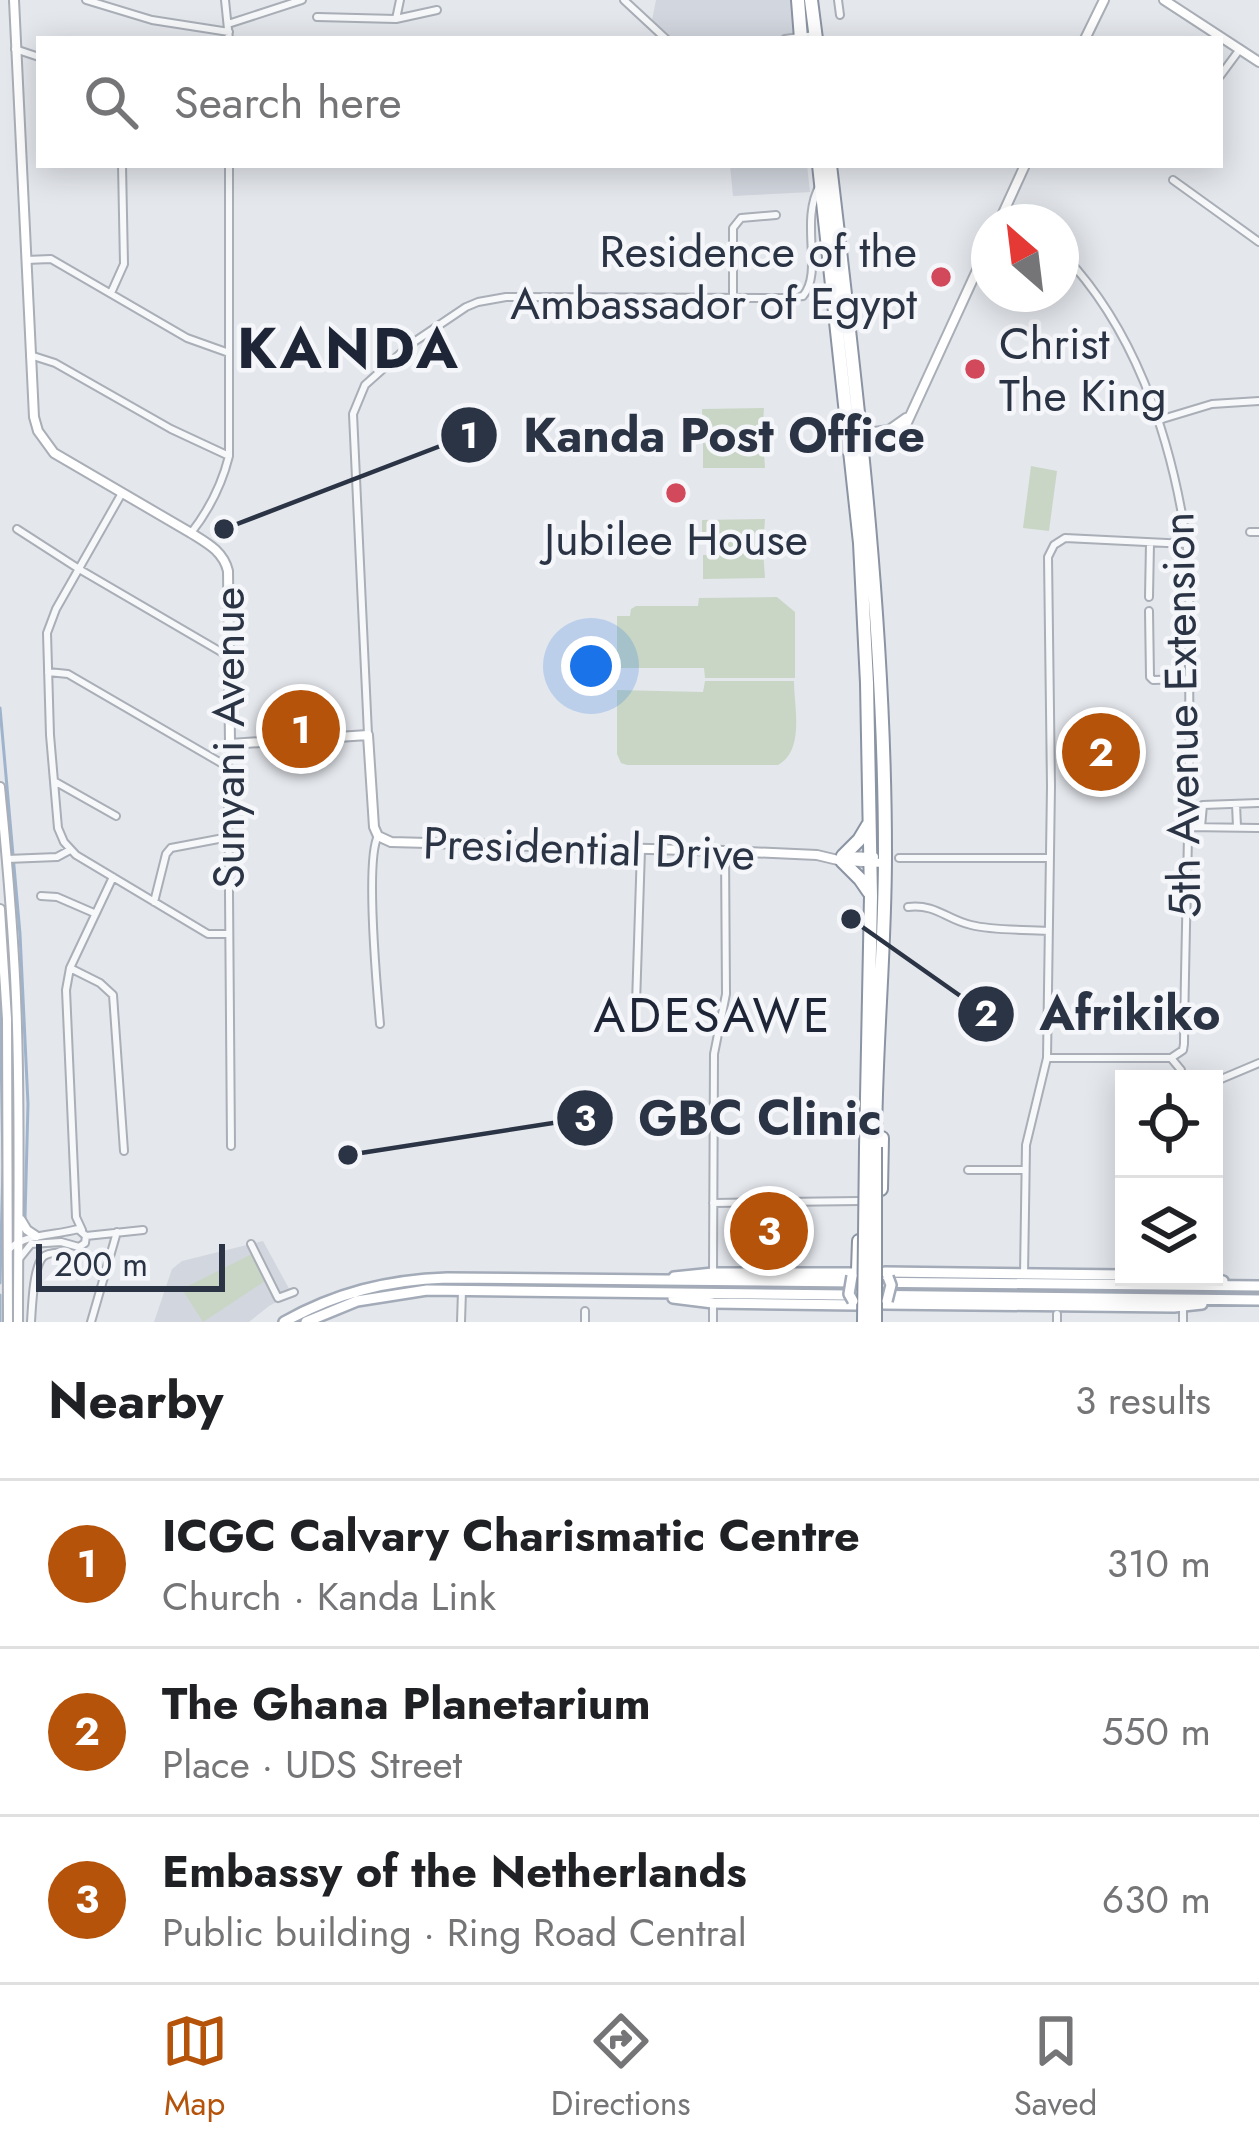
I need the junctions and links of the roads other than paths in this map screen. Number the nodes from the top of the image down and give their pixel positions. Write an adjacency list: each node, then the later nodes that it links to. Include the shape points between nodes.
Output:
1 (14, 0): 24 (street, Sunyani Avenue)
2 (86, 0): 16 (street)
3 (224, 0): 16 (street)
4 (302, 0): 16 (street)
5 (400, 0): 15 (street)
6 (624, 0): 17 (street)
7 (797, 0): 18 (highway)
8 (811, 0): 19 (highway)
9 (838, 0): 13 (street)
10 (1104, 0): 20 (street)
11 (1164, 0): 21 (street)
12 (437, 10): 15 (street)
13 (840, 15)
14 (317, 17): 15 (street)
15 (396, 19)
16 (229, 32)
17 (663, 36)
18 (807, 36)
19 (808, 36)
20 (1086, 36)
21 (1220, 36)
22 (1223, 38): 23 (street)
23 (1240, 49): 26 (street); 27 (street)
24 (15, 50): 25 (street); 38 (street, Sunyani Avenue)
25 (36, 56)
26 (1259, 62)
27 (1223, 72)
28 (122, 168): 41 (street, via 124,264)
29 (229, 168): 43 (street)
30 (820, 168): 34 (highway)
31 (830, 168): 47 (highway)
32 (1024, 168): 35 (street)
33 (1173, 179): 37 (street)
34 (822, 182): 42 (street, Presidential Drive, via 810,209 809,289 788,298); 47 (highway)
35 (1007, 204)
36 (776, 215): 42 (street, via 741,218 733,227)
37 (1259, 242)
38 (26, 260): 41 (street, via 51,259); 44 (street, Sunyani Avenue)
39 (1079, 270): 46 (street, 5th Avenue Extension, via 1116,322)
40 (971, 282): 47 (street, via 908,417)
41 (111, 293): 43 (street)
42 (733, 298): 60 (street, Presidential Drive, via 478,302 365,385 353,414)
43 (229, 353): 48 (street)
44 (31, 355): 48 (street); 49 (street, Sunyani Avenue, via 34,417 45,442)
45 (1259, 401): 46 (street)
46 (1159, 420): 53 (street, 5th Avenue Extension)
47 (856, 439): 68 (highway); 81 (highway, via 879,650)
48 (229, 456): 51 (street)
49 (122, 494): 51 (street, Sunyani Avenue); 54 (street)
50 (16, 529): 54 (street)
51 (191, 532): 57 (street, Sunyani Avenue, via 228,566)
52 (1150, 543): 53 (street); 55 (street); 79 (street, via 1066,538 1048,557)
53 (1187, 544): 59 (street, 5th Avenue Extension)
54 (79, 569): 57 (street); 58 (street, via 50,621)
55 (1149, 597)
56 (1149, 611): 59 (street, via 1150,677)
57 (228, 656): 61 (street, Sunyani Avenue)
58 (48, 672): 62 (street, via 68,674); 63 (street)
59 (1189, 679): 69 (street, 5th Avenue Extension)
60 (368, 735): 61 (street); 73 (street, Presidential Drive)
61 (230, 744): 62 (street, Sunyani Avenue)
62 (228, 767): 74 (street, Sunyani Avenue)
63 (54, 781): 67 (street); 76 (street, via 58,828)
64 (0, 788): 80 (street)
65 (1258, 803): 66 (street)
66 (1236, 804): 70 (street, via 1203,805); 71 (street)
67 (116, 816)
68 (868, 824): 78 (highway); 81 (highway)
69 (1188, 827): 70 (street); 94 (street, 5th Avenue Extension)
70 (1201, 827): 71 (street)
71 (1237, 827): 72 (street)
72 (1258, 828)
73 (378, 836): 75 (street, Presidential Drive); 93 (street)
74 (229, 837): 85 (street, via 171,848); 90 (street, Sunyani Avenue)
75 (641, 849): 77 (street, Presidential Drive); 92 (street)
76 (70, 850): 80 (street); 82 (street)
77 (725, 851): 78 (street, Presidential Drive); 108 (street)
78 (840, 858): 81 (street, Presidential Drive); 84 (highway)
79 (1049, 858): 81 (street); 89 (street)
80 (8, 860): 109 (street)
81 (882, 860): 84 (highway); 98 (highway)
82 (113, 878): 85 (street); 88 (street)
83 (41, 896): 88 (street)
84 (871, 896): 98 (highway)
85 (154, 902): 90 (street, via 208,934)
86 (908, 907): 89 (street, via 935,908 973,926)
87 (0, 909): 118 (street)
88 (95, 913): 91 (street)
89 (1048, 931): 95 (street)
90 (229, 934): 102 (street, Sunyani Avenue)
91 (70, 968): 104 (street, via 113,995); 110 (street)
92 (636, 1004)
93 (380, 1024)
94 (1183, 1051): 96 (street); 100 (street, 5th Avenue Extension)
95 (1048, 1058): 96 (street); 106 (street)
96 (1172, 1058): 99 (street)
97 (1259, 1063): 101 (street)
98 (871, 1067): 103 (highway); 107 (highway, via 860,1097); 121 (highway, via 883,1098)
99 (1179, 1070)
100 (1182, 1070)
101 (1223, 1078)
102 (230, 1146)
103 (871, 1147): 149 (highway, bridge); 150 (highway, bridge)
104 (124, 1151)
105 (968, 1170): 106 (street)
106 (1024, 1170): 124 (street)
107 (860, 1201): 108 (street); 123 (highway)
108 (713, 1202): 122 (street)
109 (20, 1217): 115 (street); 116 (street)
110 (76, 1217): 112 (street); 114 (street)
111 (143, 1230): 113 (street)
112 (70, 1231): 114 (street); 115 (street)
113 (117, 1232): 114 (street); 143 (street)
114 (84, 1233): 120 (street, via 79,1247 32,1244)
115 (36, 1236): 116 (street)
116 (20, 1238): 118 (street); 120 (street)
117 (250, 1244): 132 (street, via 278,1298)
118 (8, 1250): 140 (street)
119 (64, 1252): 142 (street, via 41,1259)
120 (18, 1260): 141 (street)
121 (884, 1272): 123 (main road); 124 (main road); 137 (main road, bridge, via 891,1293)
122 (713, 1273): 123 (main road); 130 (main road)
123 (855, 1273): 136 (main road, bridge, via 848,1285)
124 (1024, 1275): 125 (main road)
125 (1115, 1275)
126 (1223, 1281): 128 (main road)
127 (517, 1285): 130 (main road); 131 (main road); 144 (main road, via 383,1283)
128 (1246, 1286): 129 (main road); 130 (main road)
129 (1259, 1286)
130 (645, 1287): 133 (main road); 135 (main road)
131 (463, 1291): 145 (main road, via 384,1294); 146 (street)
132 (294, 1292)
133 (1224, 1299): 134 (main road); 138 (main road)
134 (1259, 1300)
135 (713, 1303): 136 (main road); 148 (street)
136 (856, 1304): 137 (main road); 149 (main road)
137 (883, 1304): 138 (main road); 150 (main road)
138 (1184, 1307): 151 (street)
139 (585, 1311): 147 (street)
140 (8, 1322)
141 (18, 1322)
142 (31, 1322)
143 (91, 1322)
144 (284, 1322)
145 (306, 1322)
146 (461, 1322)
147 (585, 1322)
148 (713, 1322)
149 (861, 1322)
150 (877, 1322)
151 (1184, 1322)

